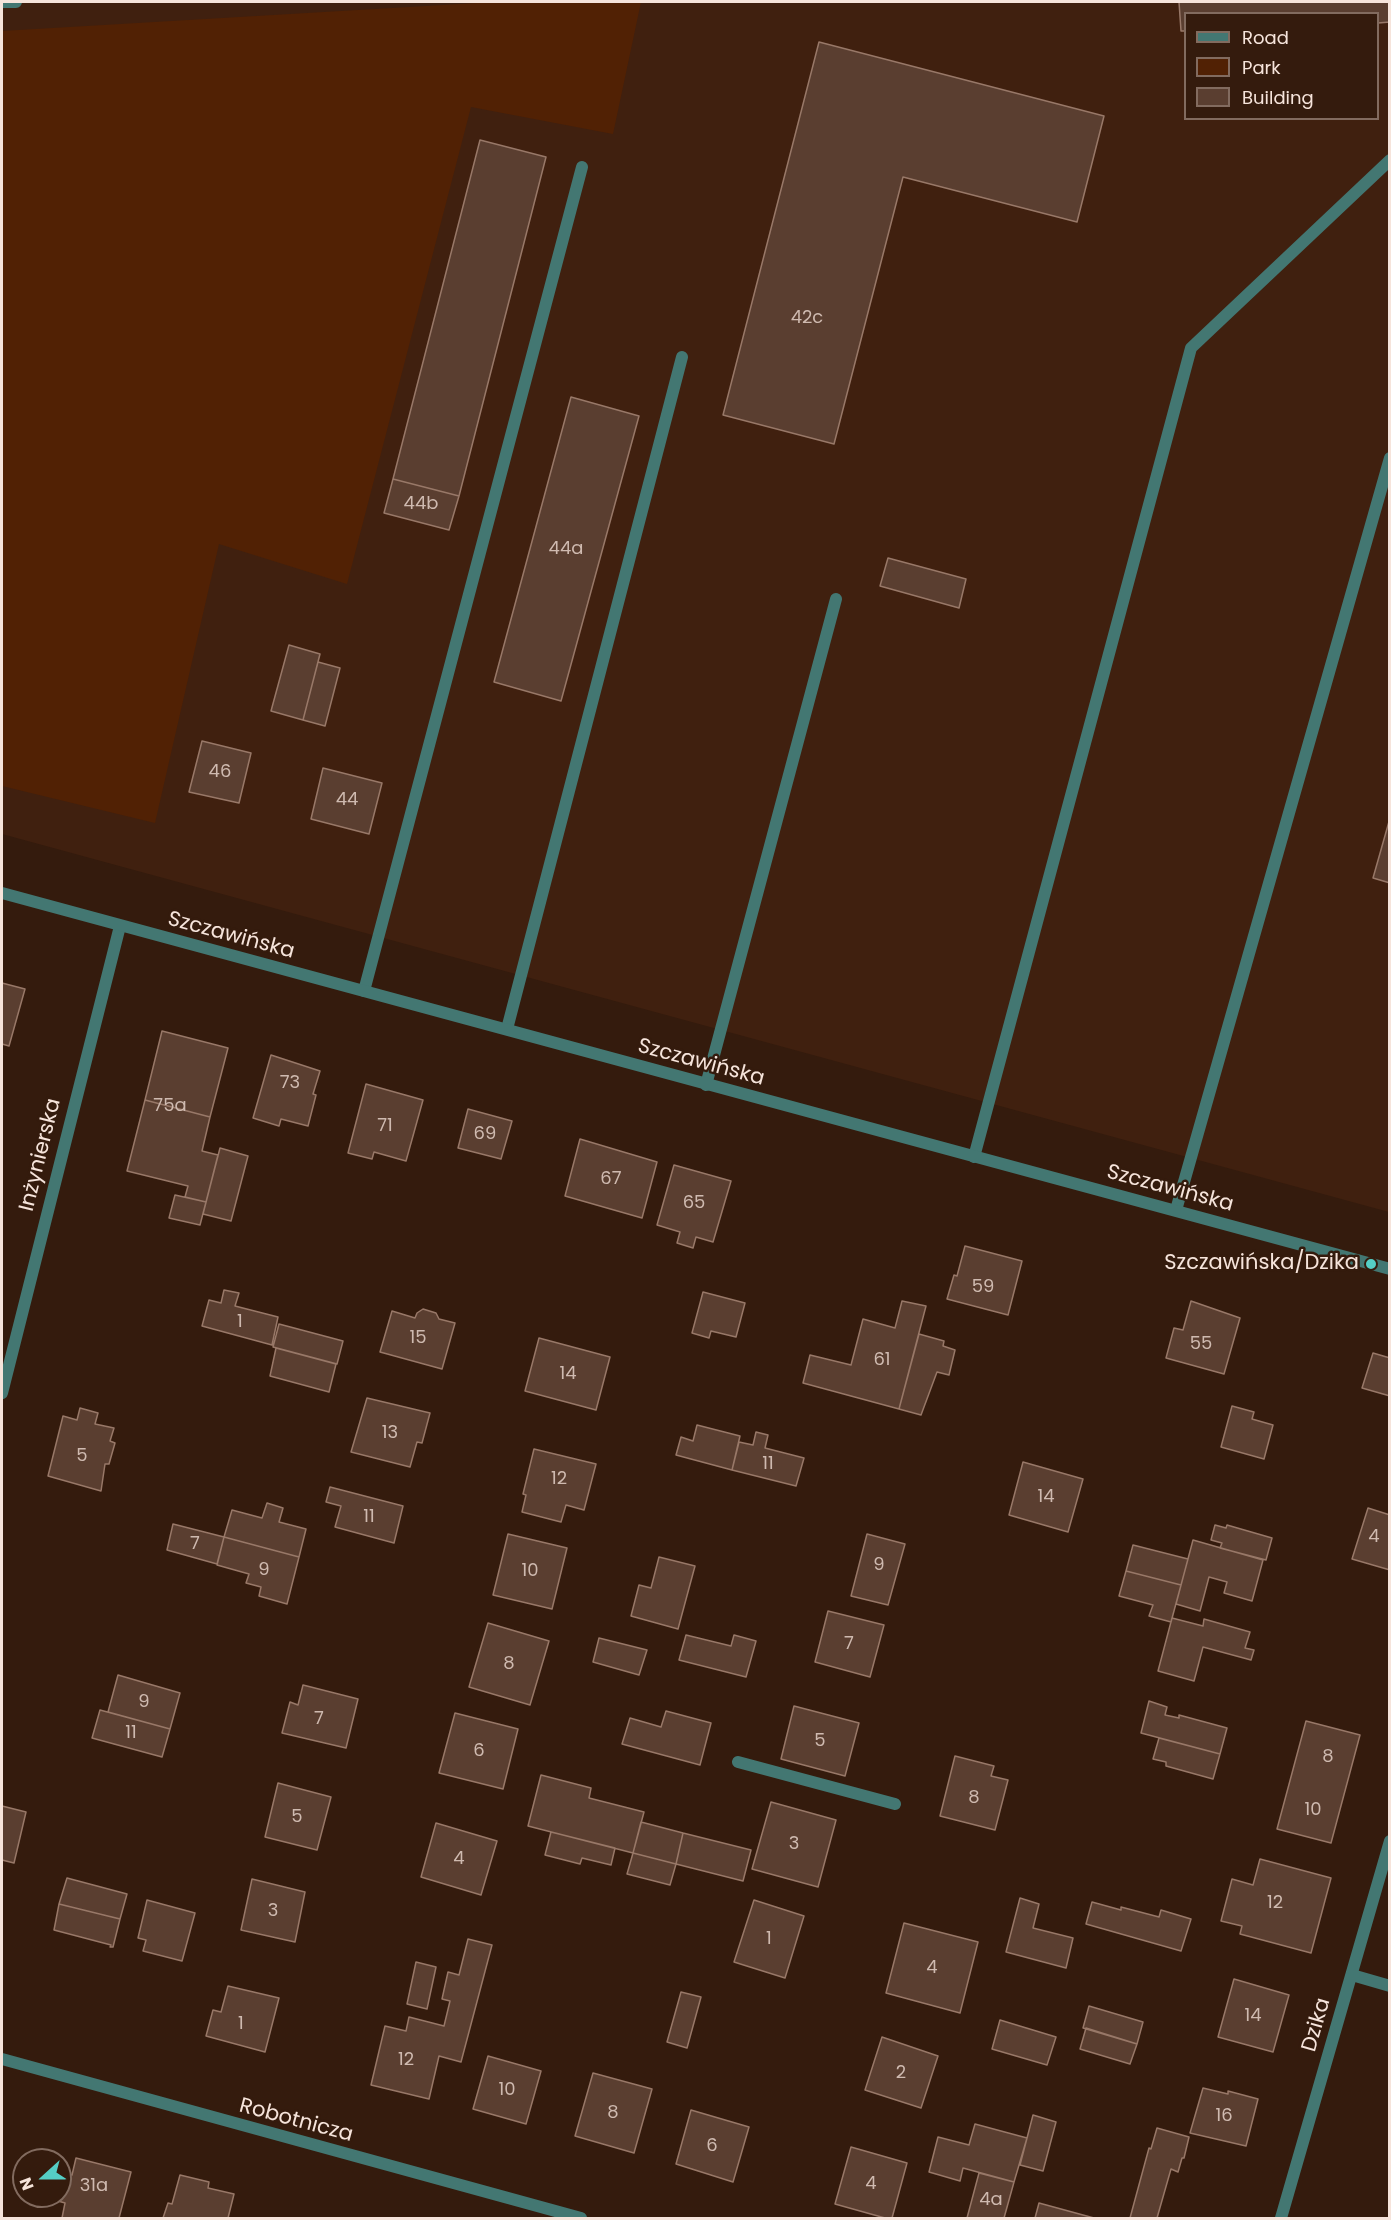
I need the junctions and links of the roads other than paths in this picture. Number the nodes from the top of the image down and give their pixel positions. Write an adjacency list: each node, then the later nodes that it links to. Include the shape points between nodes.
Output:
1 (2, 2): 2 (street)
2 (16, 2)
3 (1389, 160): 13 (street, via 1191,348)
4 (582, 167): 10 (street)
5 (682, 357): 11 (street)
6 (1389, 458): 14 (street)
7 (836, 599): 12 (street)
8 (2, 893): 9 (street, Szczawińska)
9 (120, 926): 10 (street, Szczawińska); 16 (street, Inżynierska)
10 (364, 991): 11 (street, Szczawińska)
11 (507, 1029): 12 (street, Szczawińska)
12 (706, 1085): 13 (street, Szczawińska)
13 (974, 1156): 14 (street, Szczawińska)
14 (1176, 1210): 15 (street, Szczawińska)
15 (1389, 1269)
16 (2, 1393)
17 (738, 1762): 18 (street)
18 (895, 1803)
19 (1389, 1842): 20 (street, Dzika)
20 (1352, 1975): 21 (street); 24 (street, Dzika)
21 (1389, 1986)
22 (2, 2060): 23 (street, Robotnicza)
23 (581, 2218)
24 (1281, 2218)

